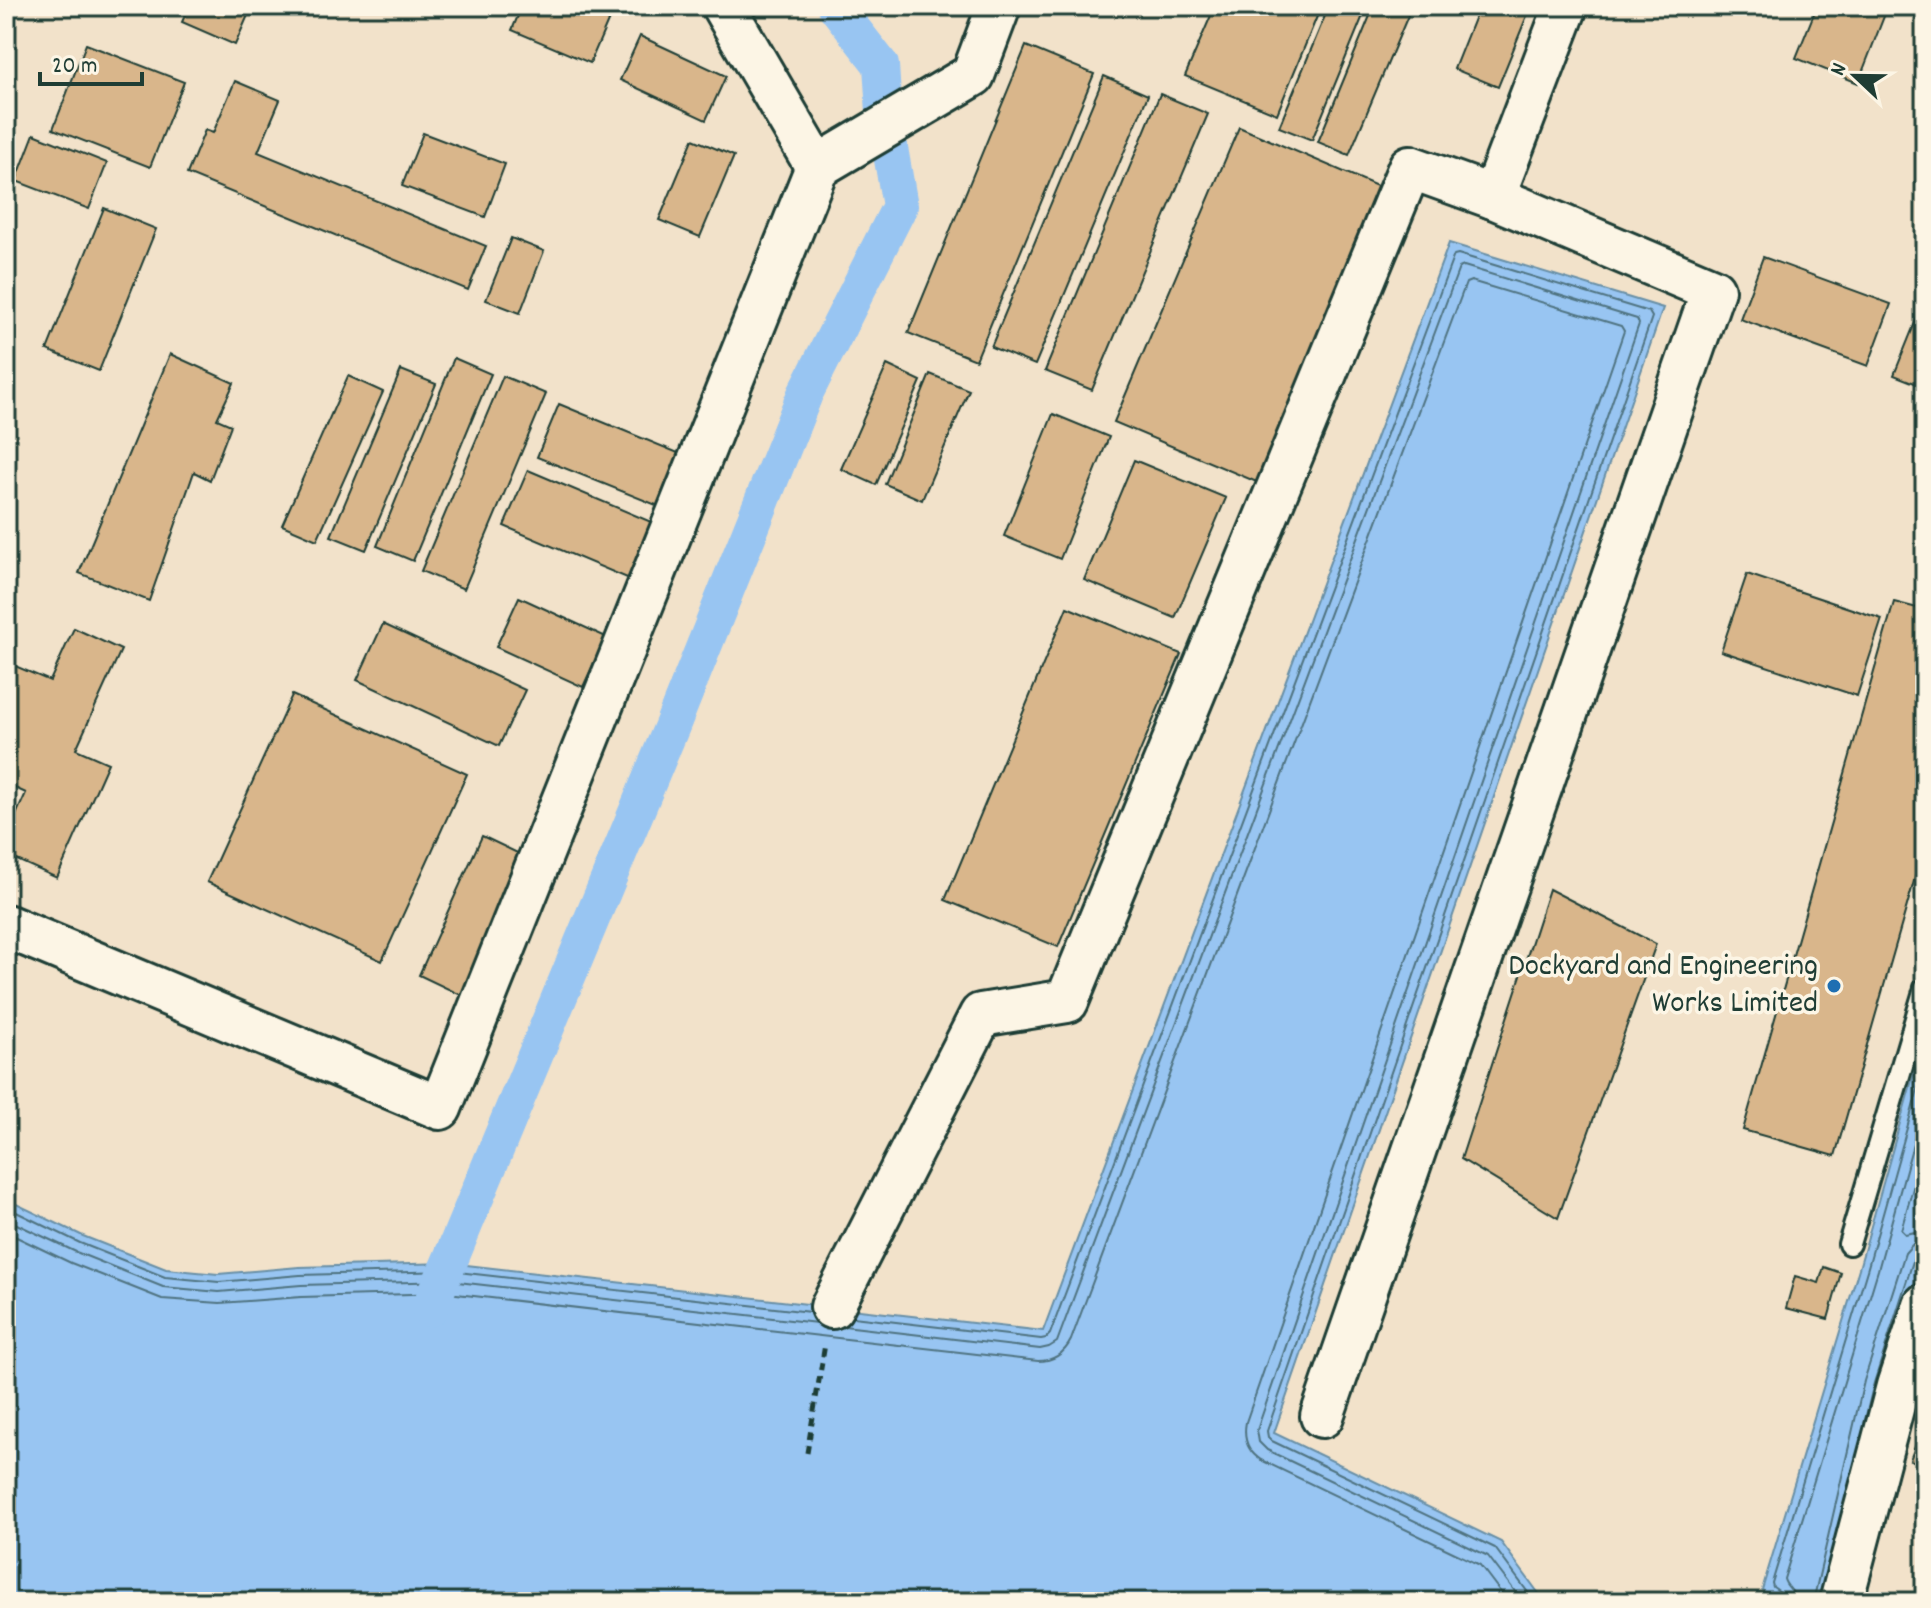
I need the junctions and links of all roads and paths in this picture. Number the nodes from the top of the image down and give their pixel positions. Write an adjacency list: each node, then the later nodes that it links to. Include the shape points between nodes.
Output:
1 (723, 6): 4 (street)
2 (999, 6): 4 (street, via 973,75)
3 (1566, 6): 5 (street)
4 (817, 167): 6 (street, via 440,1108)
5 (1493, 197): 10 (street, via 1410,167 1067,1001 981,1015); 11 (street, via 1713,290)
6 (6, 926)
7 (1925, 988): 8 (lane)
8 (1849, 1244)
9 (1925, 1305): 13 (street)
10 (832, 1307): 12 (path)
11 (1322, 1416)
12 (807, 1453)
13 (1841, 1602)

